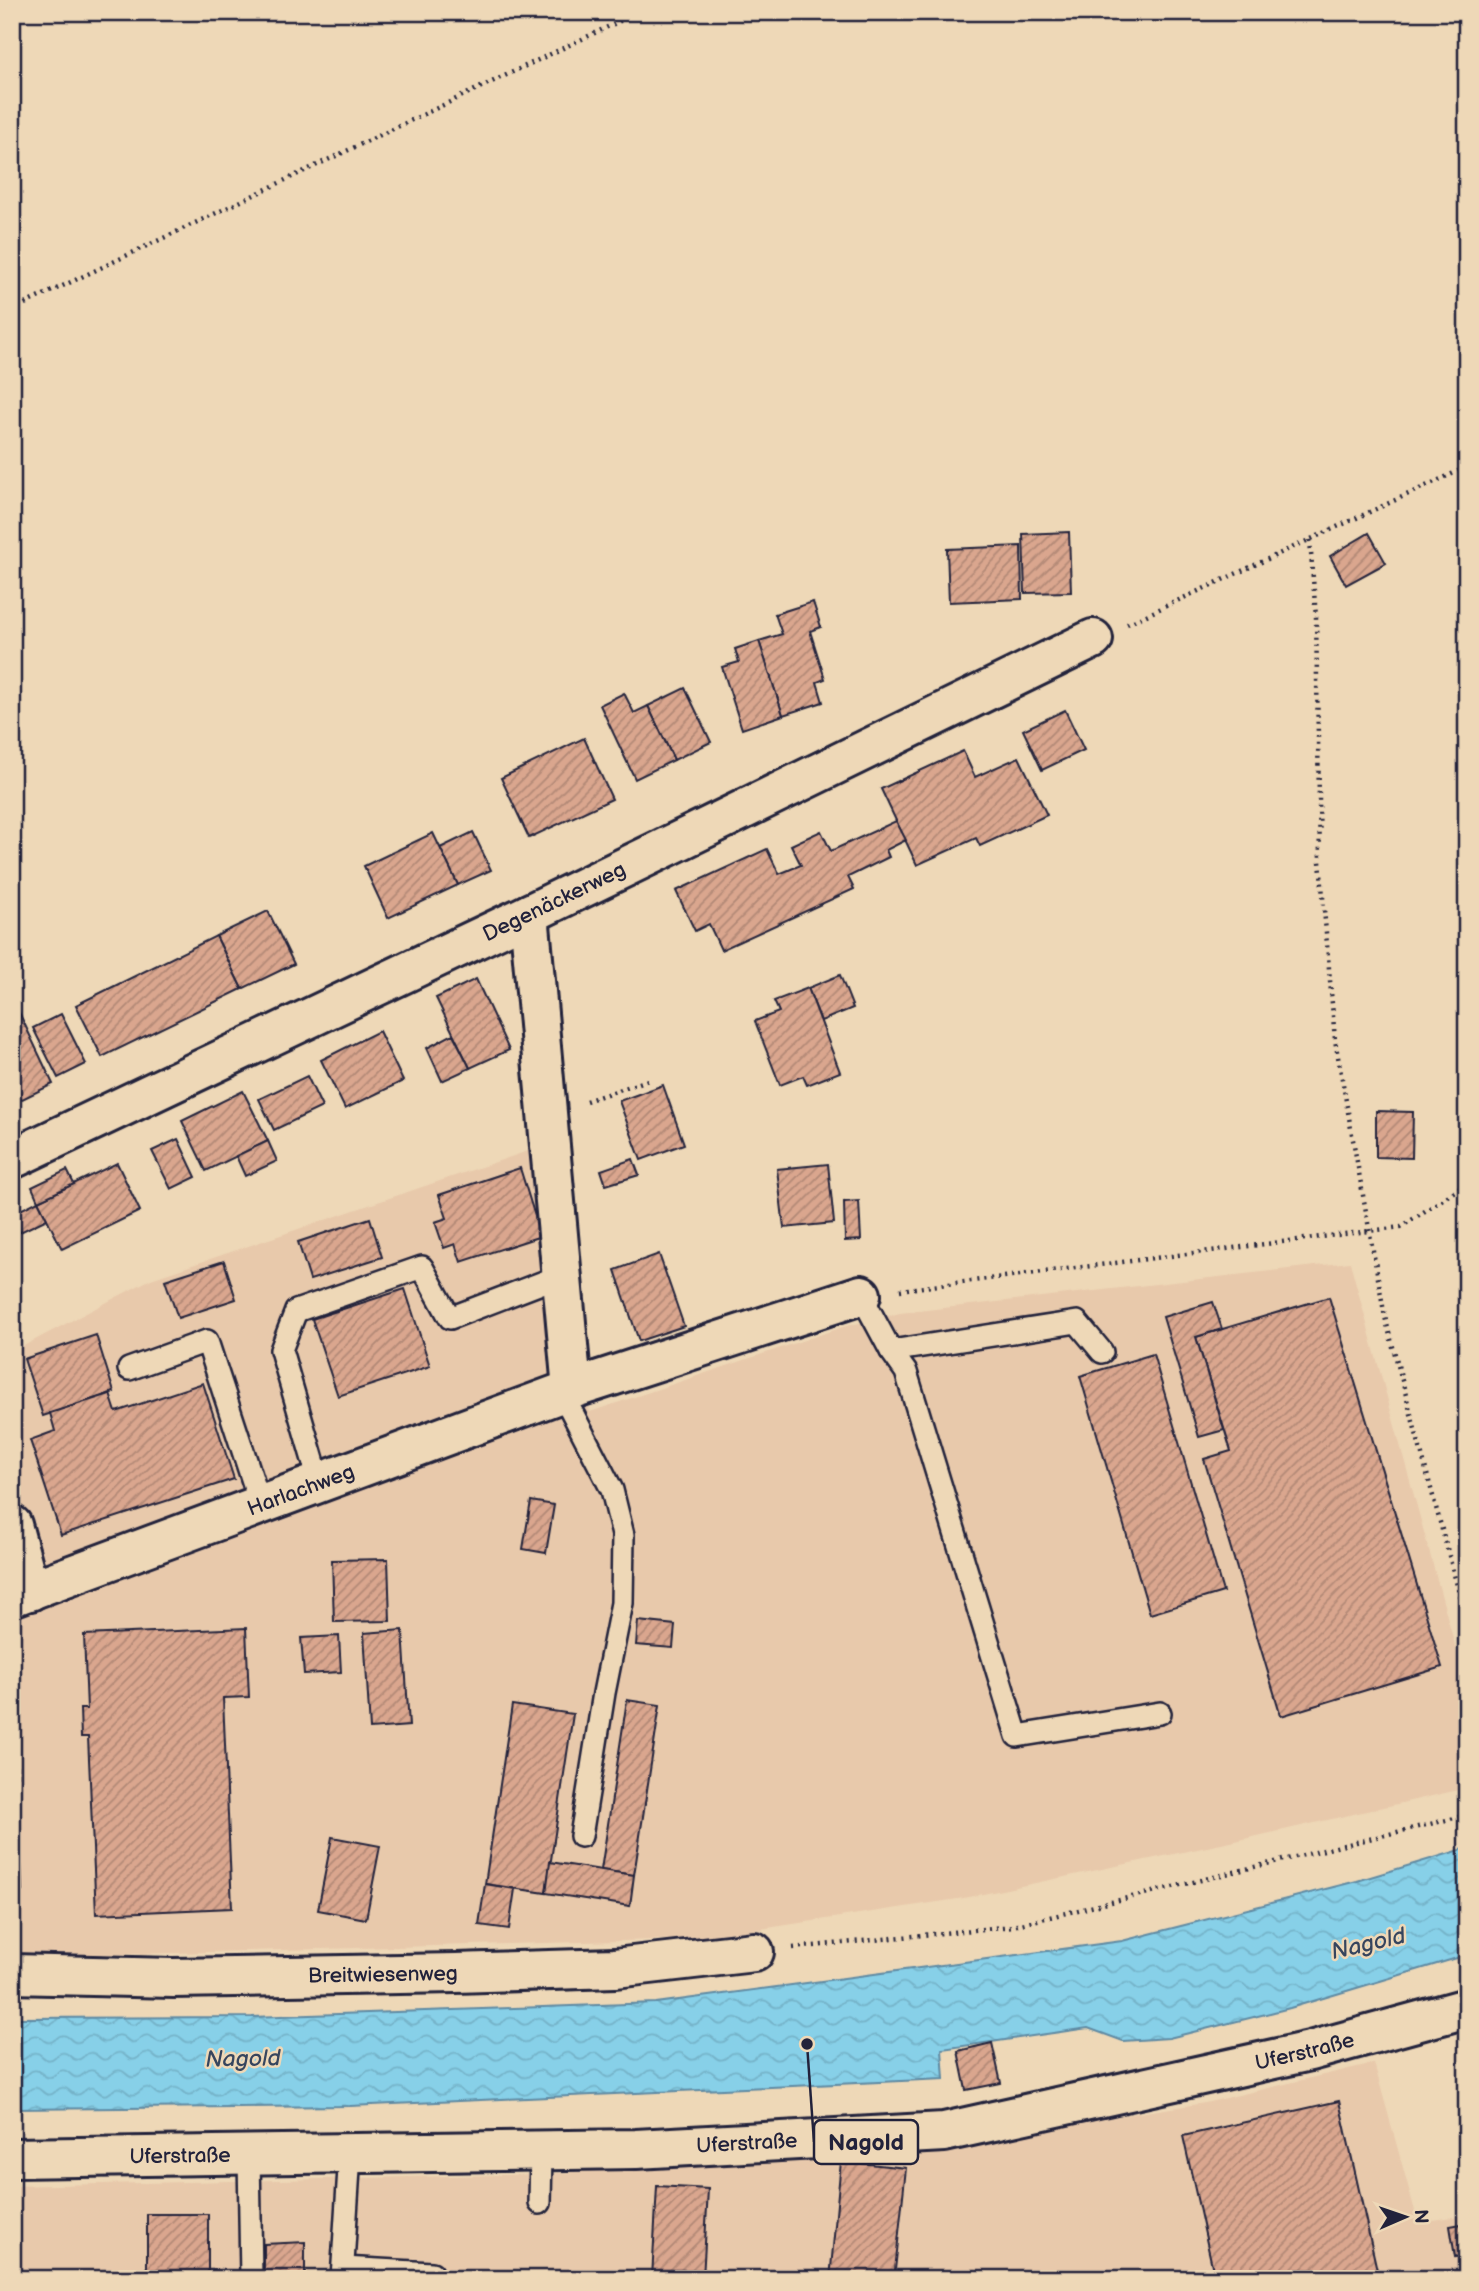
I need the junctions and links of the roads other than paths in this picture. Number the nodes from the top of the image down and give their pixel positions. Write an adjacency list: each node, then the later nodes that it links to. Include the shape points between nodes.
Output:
1 (1093, 639): 2 (street, Degenäckerweg)
2 (529, 914): 3 (street, Degenäckerweg); 4 (street)
3 (12, 1159)
4 (562, 1275): 9 (street); 10 (lane, via 450,1318 422,1267 296,1311 281,1350)
5 (861, 1295): 6 (lane); 9 (street, Harlachweg)
6 (891, 1351): 7 (lane, via 1077,1322); 14 (lane, via 906,1372 1017,1736)
7 (1102, 1352)
8 (129, 1369): 11 (lane, via 207,1341)
9 (567, 1391): 10 (street, Harlachweg); 15 (lane, via 612,1490 623,1535 622,1603)
10 (320, 1484): 11 (street, Harlachweg)
11 (261, 1506): 13 (street, Harlachweg)
12 (12, 1525): 13 (street, Harlachweg)
13 (21, 1594)
14 (1160, 1713)
15 (582, 1836)
16 (754, 1952): 17 (street, Breitwiesenweg, via 615,1968 456,1973 173,1978)
17 (12, 1974)
18 (1467, 2008): 19 (street, Uferstraße, via 1310,2051 944,2132)
19 (541, 2151): 20 (street, Uferstraße); 23 (lane)
20 (350, 2153): 21 (street, Uferstraße); 24 (lane)
21 (249, 2155): 22 (street, Uferstraße); 26 (lane)
22 (12, 2158)
23 (540, 2203)
24 (342, 2273): 25 (lane)
25 (432, 2273)
26 (251, 2279)

